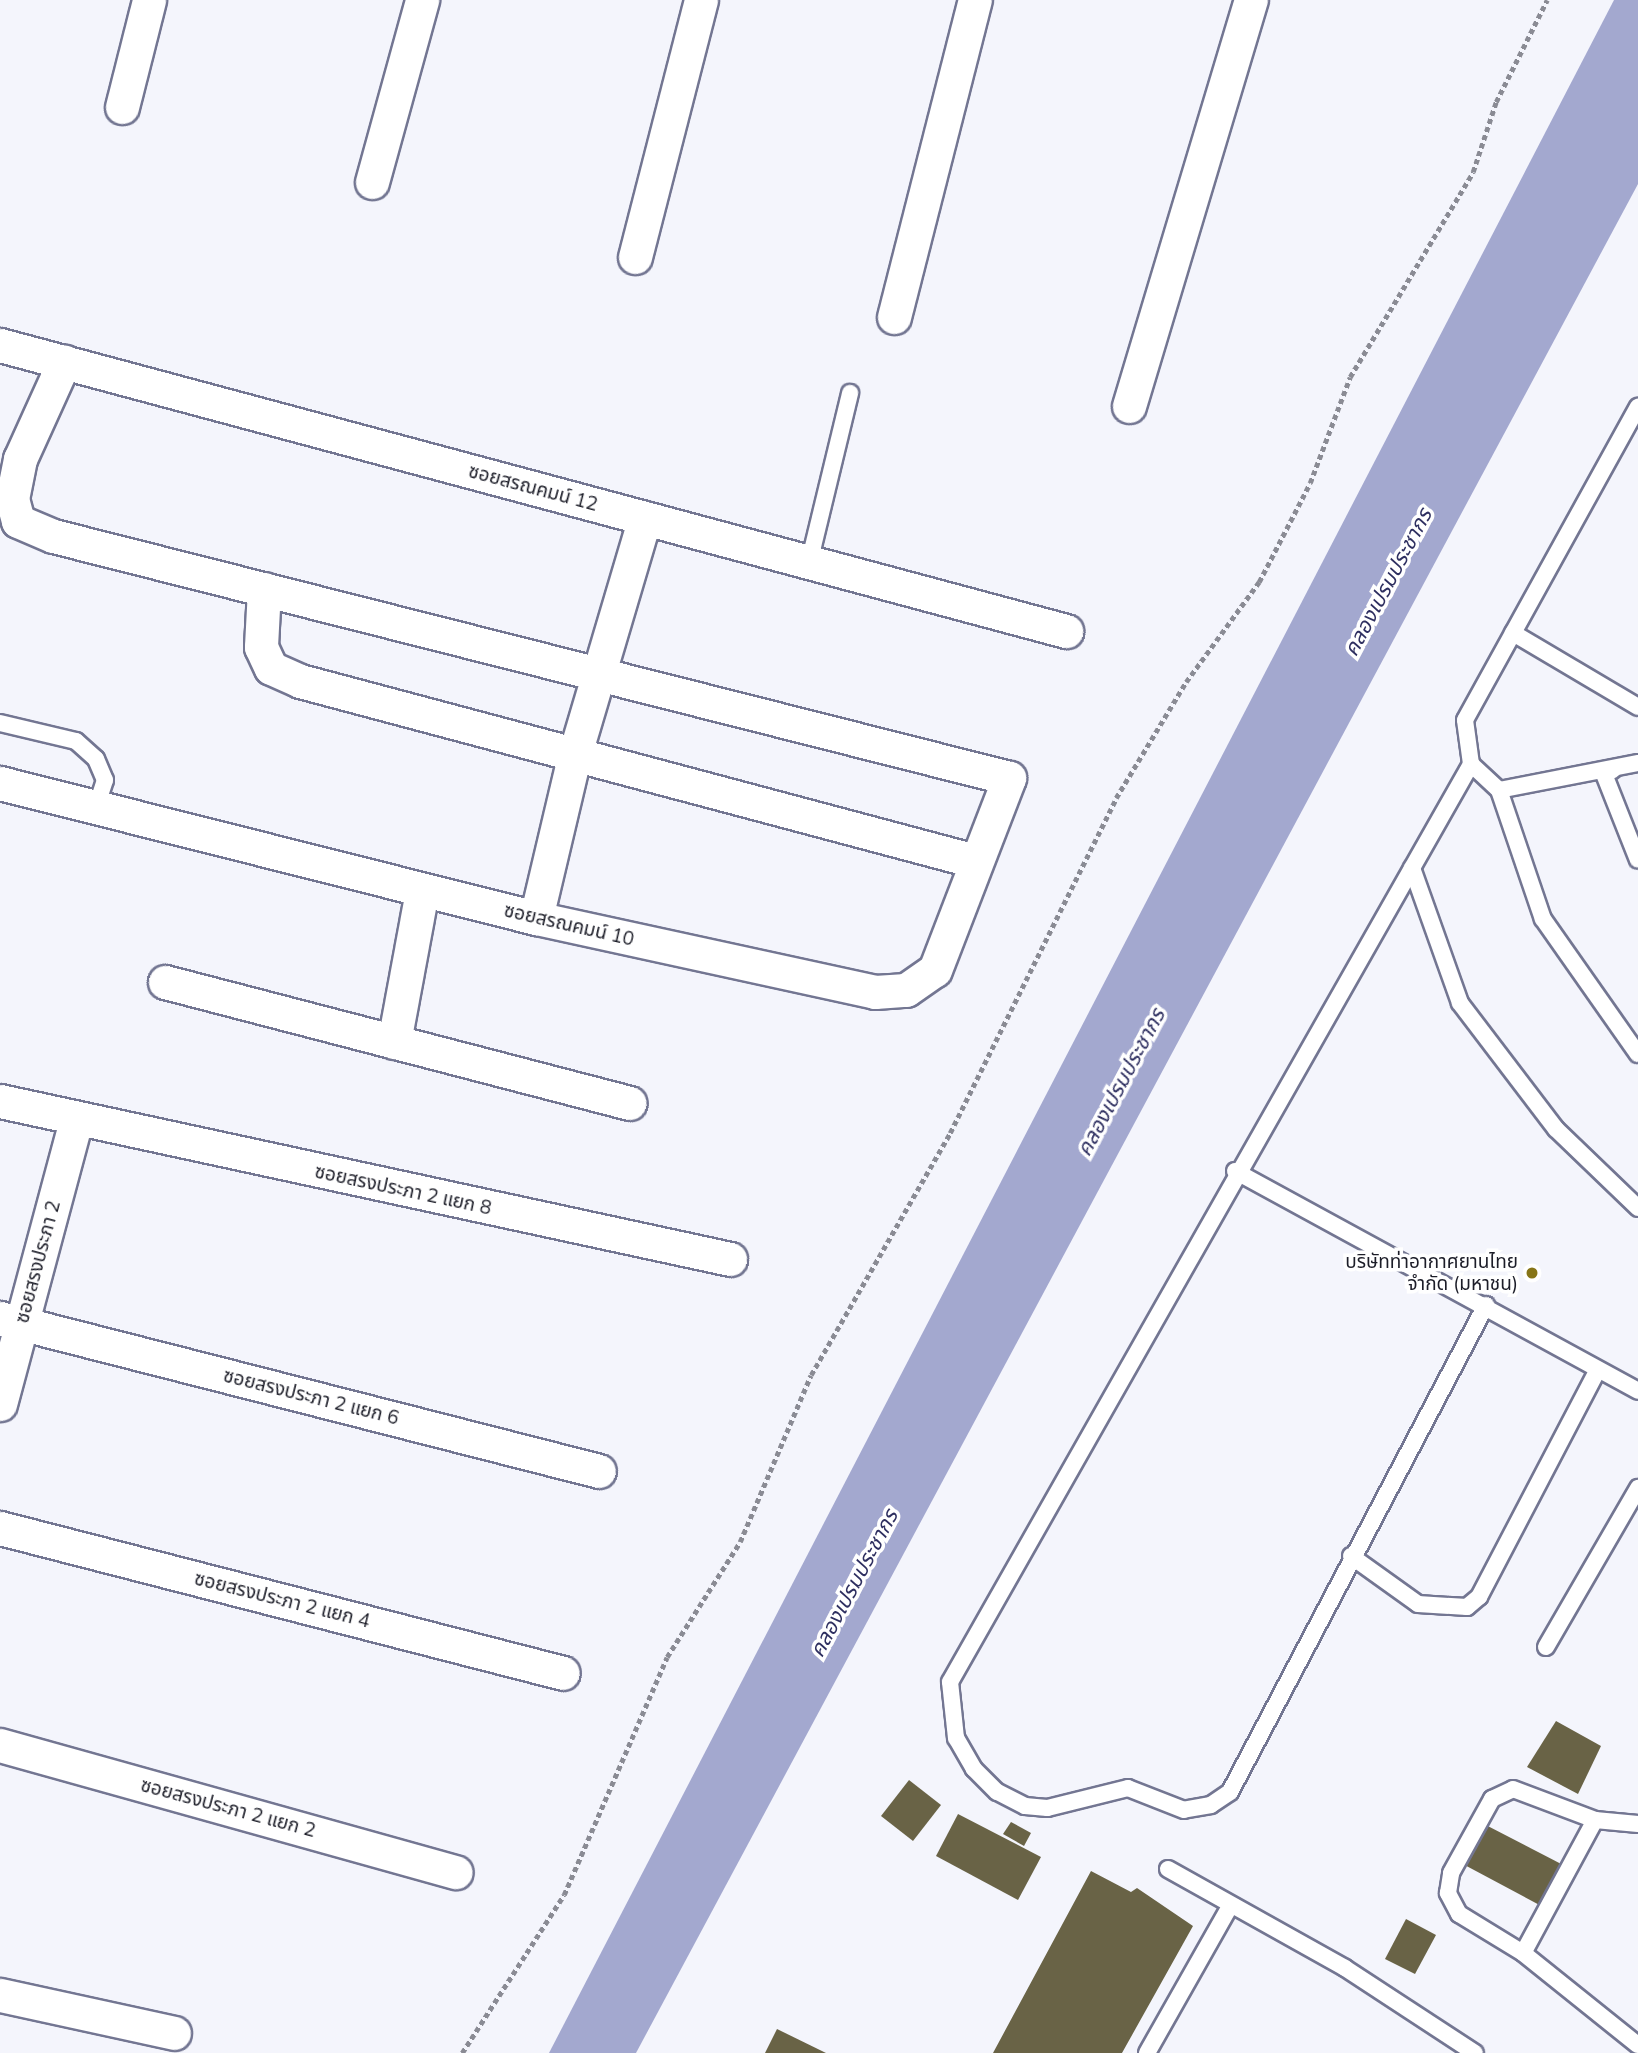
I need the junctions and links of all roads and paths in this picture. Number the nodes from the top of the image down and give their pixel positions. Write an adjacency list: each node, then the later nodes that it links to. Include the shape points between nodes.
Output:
1 (149, 0): 7 (street)
2 (422, 0): 8 (street)
3 (701, 0): 9 (street)
4 (975, 0): 10 (street)
5 (1251, 0): 14 (street)
6 (1547, 0): 66 (path, via 1496,102 1473,173 1350,377 1310,484 1259,582 1186,682 1116,798 950,1133 811,1375 740,1542 667,1657 564,1895)
7 (122, 107)
8 (372, 182)
9 (635, 257)
10 (894, 317)
11 (0, 345): 12 (street, ซอยสรณคมน์ 12)
12 (64, 362): 16 (street, ซอยสรณคมน์ 12); 18 (street, via 20,459 12,499 18,521 53,536)
13 (850, 393): 17 (lane)
14 (1129, 406)
15 (1638, 407): 20 (lane)
16 (645, 518): 17 (street, ซอยสรณคมน์ 12); 21 (street)
17 (809, 563): 19 (street, ซอยสรณคมน์ 12)
18 (264, 589): 21 (street); 24 (street, via 261,647 271,668)
19 (1066, 631)
20 (1513, 633): 22 (lane); 26 (lane, via 1465,720)
21 (601, 679): 24 (street); 32 (street, ซอยสรณคมน์ 10, via 1009,778)
22 (1638, 707)
23 (0, 723): 30 (lane, via 76,741 96,758 105,780)
24 (575, 757): 32 (street); 35 (street)
25 (1638, 762): 27 (lane)
26 (1471, 764): 29 (lane); 33 (lane)
27 (1604, 774): 29 (lane); 31 (lane)
28 (0, 783): 30 (street, ซอยสรณคมน์ 10)
29 (1499, 790): 38 (lane, via 1543,919)
30 (97, 805): 34 (street, ซอยสรณคมน์ 10)
31 (1638, 860)
32 (975, 861): 35 (street, ซอยสรณคมน์ 10, via 935,970 906,990 875,992)
33 (1412, 868): 42 (lane); 43 (lane, via 1460,1003 1556,1129)
34 (422, 891): 35 (street, ซอยสรณคมน์ 10); 37 (street)
35 (536, 918)
36 (165, 982): 37 (street)
37 (394, 1041): 40 (street)
38 (1638, 1054)
39 (0, 1101): 41 (street, ซอยสรงประภา 2 แยก 8)
40 (630, 1103)
41 (76, 1121): 44 (street, ซอยสรงประภา 2 แยก 8); 46 (street, ซอยสรงประภา 2)
42 (1236, 1171): 45 (lane); 53 (lane, via 1050,1513 950,1682 956,1738 997,1793 1025,1806 1047,1808 1128,1788 1184,1810 1211,1805 1230,1793 1253,1756)
43 (1638, 1208)
44 (730, 1259)
45 (1486, 1305): 47 (lane); 53 (lane)
46 (11, 1320): 49 (street, ซอยสรงประภา 2); 50 (street, ซอยสรงประภา 2 แยก 6)
47 (1597, 1371): 48 (lane); 53 (lane, via 1479,1597 1467,1608 1418,1604)
48 (1638, 1391)
49 (0, 1404)
50 (599, 1471)
51 (1638, 1488): 54 (lane)
52 (0, 1528): 55 (street, ซอยสรงประภา 2 แยก 4)
53 (1351, 1556)
54 (1546, 1647)
55 (563, 1673)
56 (0, 1745): 60 (street, ซอยสรงประภา 2 แยก 2)
57 (1595, 1820): 58 (lane); 62 (lane); 62 (lane, via 1513,1789 1492,1799 1451,1873 1448,1893 1459,1914)
58 (1636, 1824)
59 (1168, 1869): 61 (lane)
60 (456, 1872)
61 (1230, 1906): 67 (lane); 68 (lane, via 1345,1968)
62 (1523, 1952): 65 (lane)
63 (1, 2000): 64 (street)
64 (174, 2034)
65 (1638, 2045)
66 (461, 2053)
67 (1147, 2053)
68 (1475, 2053)

